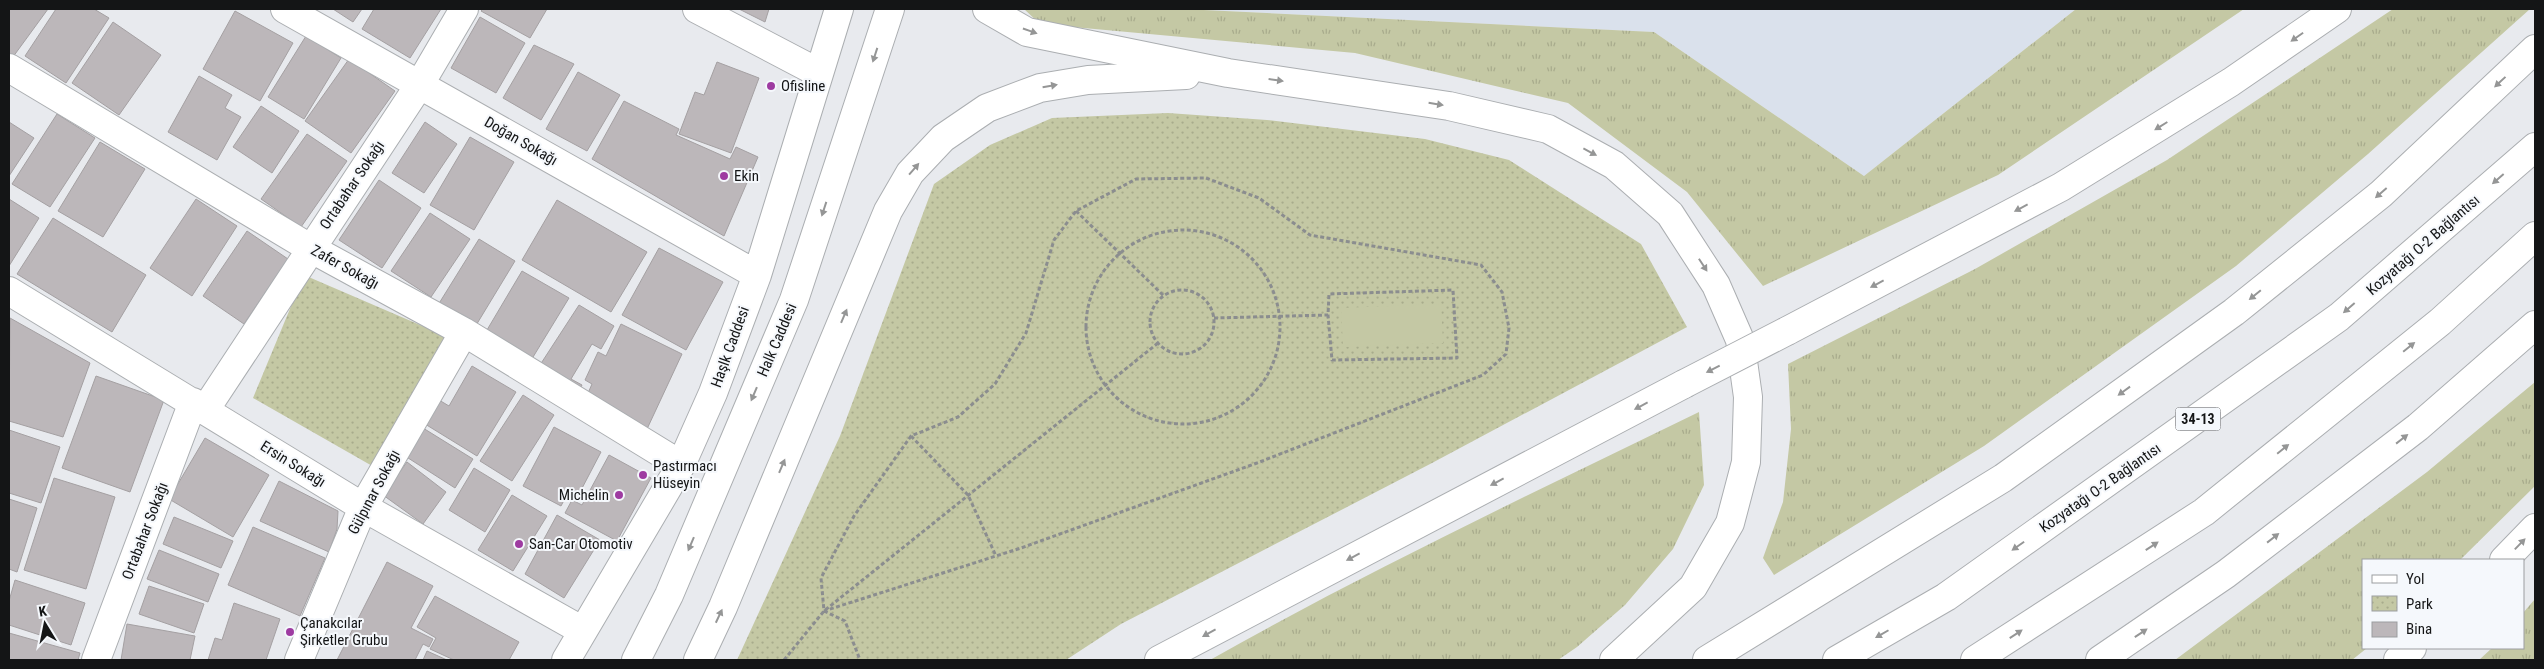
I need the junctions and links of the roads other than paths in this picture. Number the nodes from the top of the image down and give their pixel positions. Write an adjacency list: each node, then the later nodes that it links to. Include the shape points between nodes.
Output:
1 (285, 9): 12 (main road, Doğan Sokağı)
2 (464, 9): 12 (main road, Ortabahar Sokağı)
3 (697, 9): 10 (main road)
4 (839, 9): 10 (main road, Haşlk Caddesi)
5 (890, 9): 30 (main road, Halk Caddesi, one-way to 30, via 794,300 669,595)
6 (987, 9): 11 (main road, one-way to 11, via 1027,32)
7 (2337, 9): 32 (main road, one-way to 32, bridge, via 2231,82 2061,187)
8 (2535, 48): 34 (main road, one-way to 34, via 2381,194 2234,312 2003,478)
9 (9, 68): 15 (main road, Zafer Sokağı)
10 (819, 73): 16 (main road, Haşlk Caddesi)
11 (1228, 73): 31 (main road, one-way to 11, via 888,211 910,173 943,138 987,108 1040,88 1088,80); 33 (main road, one-way to 33, via 1449,106 1548,129 1614,164 1670,214 1716,285 1740,340 1748,397 1746,462 1730,523 1693,587)
12 (420, 84): 15 (main road, Ortabahar Sokağı); 16 (main road, Doğan Sokağı)
13 (2535, 147): 35 (main road, Kozyatağı O-2 Bağlantısı / 34-13, one-way to 35, via 2339,316 1946,597)
14 (2535, 236): 36 (main road, one-way to 14, via 2204,512 2440,322)
15 (310, 248): 19 (main road, Zafer Sokağı); 20 (main road, Ortabahar Sokağı)
16 (757, 275): 21 (main road, Haşlk Caddesi, via 713,393)
17 (9, 291): 20 (main road, Ersin Sokağı)
18 (2535, 325): 37 (main road, one-way to 18, via 2226,574 2402,439)
19 (464, 332): 21 (main road, Zafer Sokağı); 22 (main road, Gülpınar Sokağı)
20 (199, 406): 22 (main road, Ersin Sokağı); 27 (main road, Ortabahar Sokağı)
21 (681, 465): 25 (main road, Haşlk Caddesi)
22 (363, 507): 25 (main road, Ersin Sokağı); 28 (main road, Gülpınar Sokağı)
23 (2535, 528): 24 (main road, one-way to 23)
24 (2505, 559)
25 (582, 631): 29 (main road, Haşlk Caddesi)
26 (2411, 649): 38 (main road)
27 (96, 660)
28 (299, 660)
29 (566, 660)
30 (636, 660)
31 (698, 660)
32 (1159, 660)
33 (1614, 660)
34 (1707, 660)
35 (1837, 660)
36 (1975, 660)
37 (2100, 660)
38 (2398, 660)

